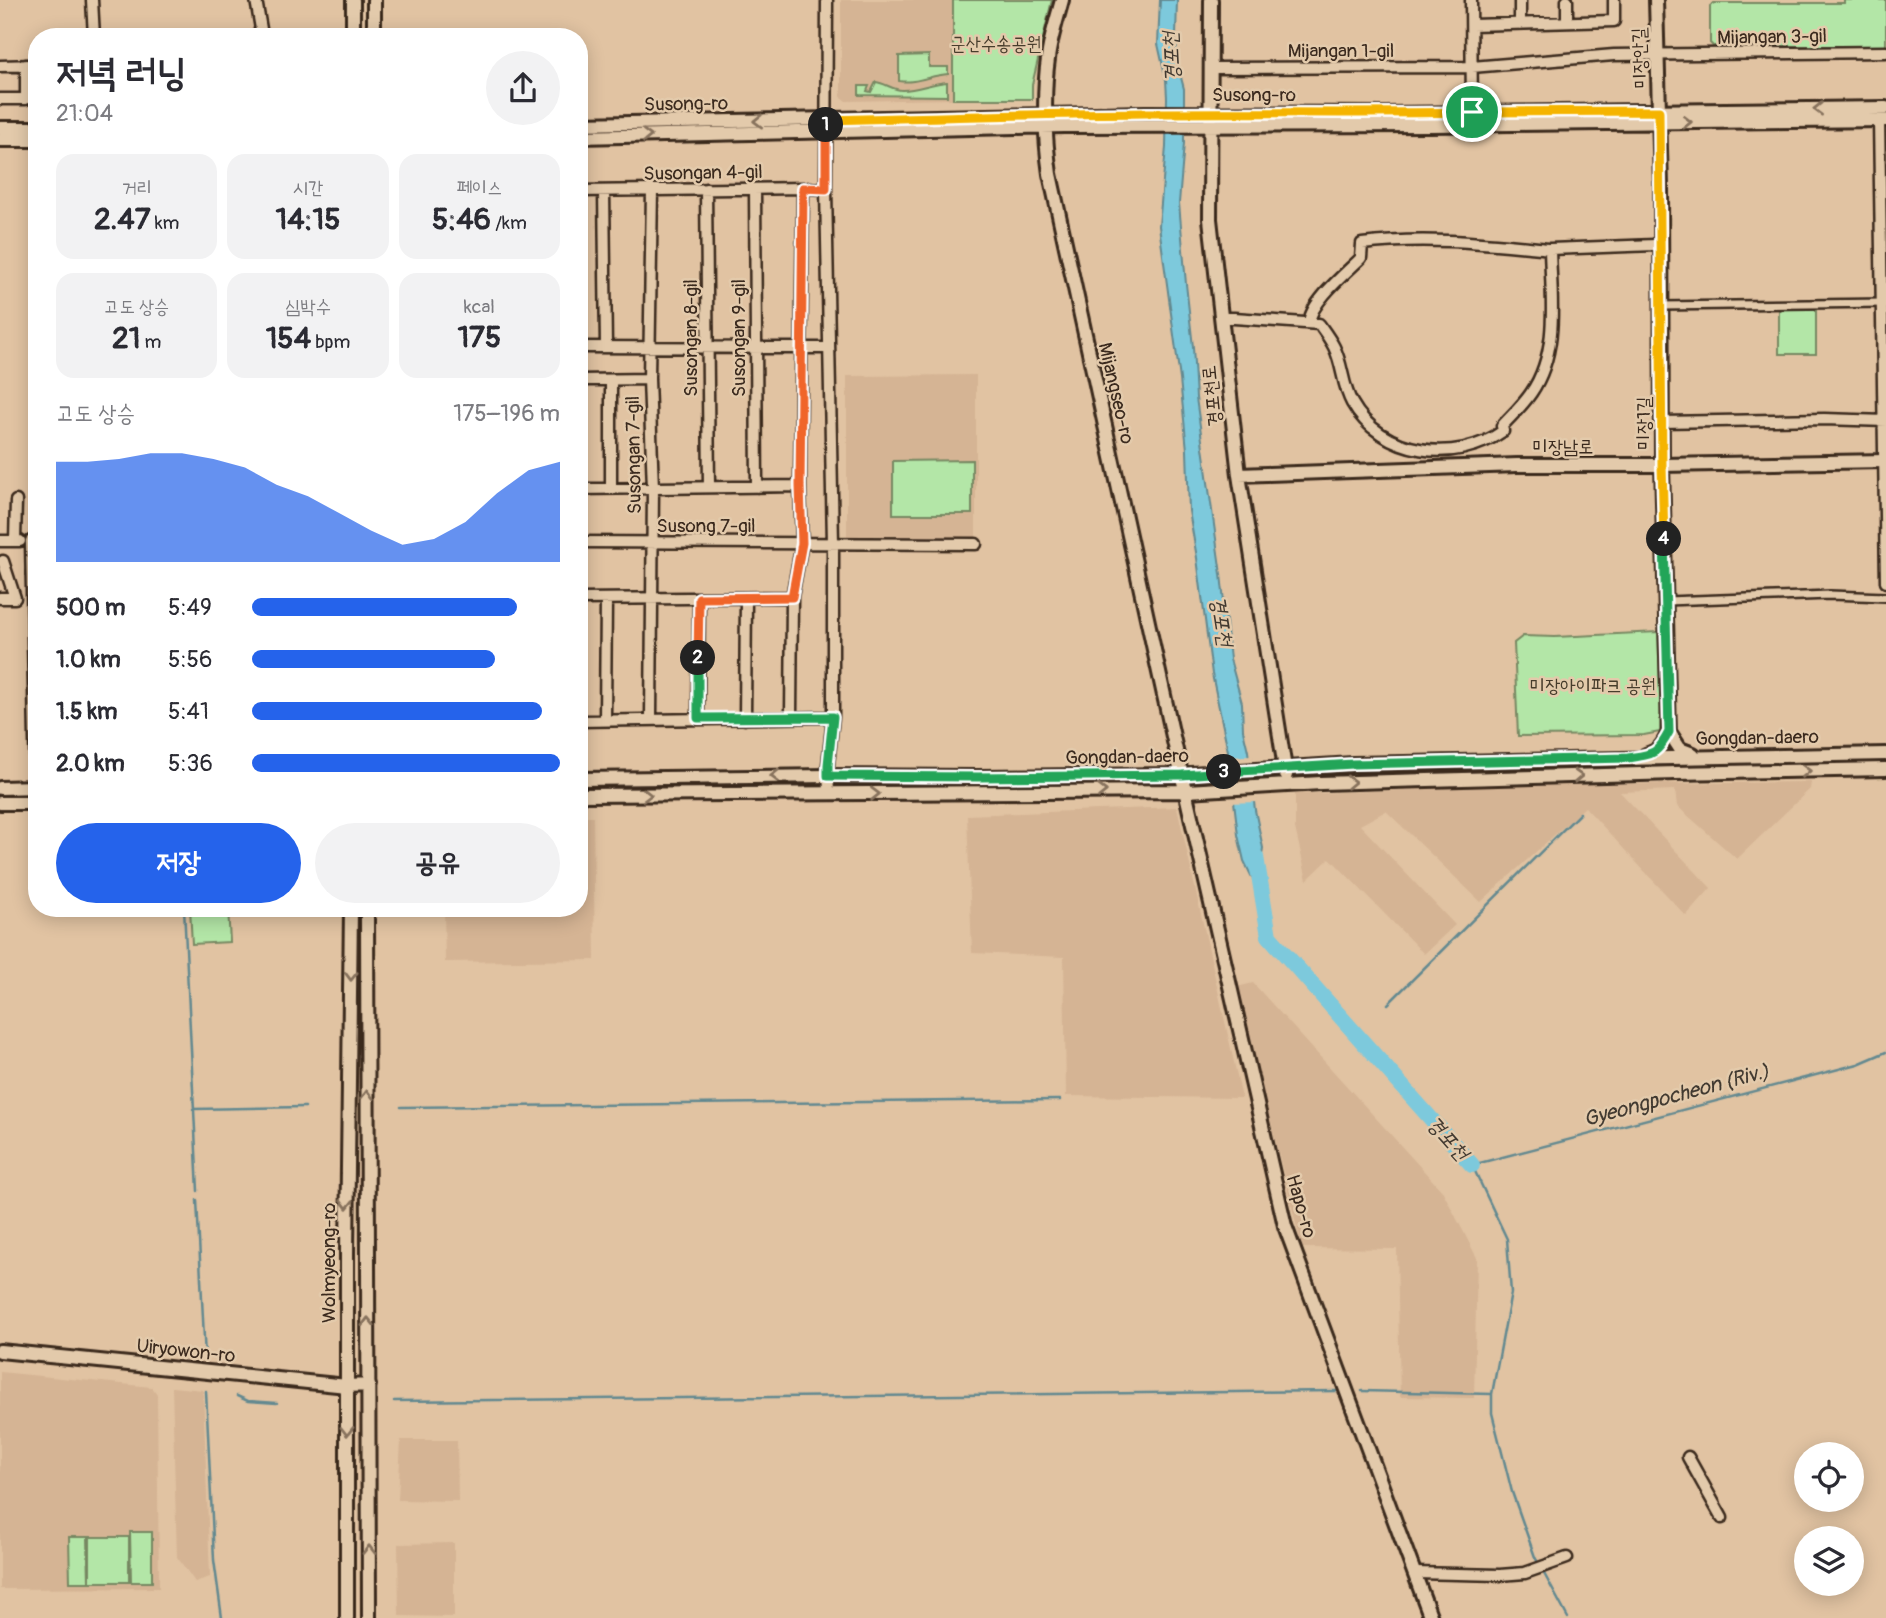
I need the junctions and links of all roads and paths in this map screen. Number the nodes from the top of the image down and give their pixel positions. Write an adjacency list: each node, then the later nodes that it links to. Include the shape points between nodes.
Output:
1 (92, 0): 16 (street)
2 (256, 0): 17 (street)
3 (354, 0): 18 (street)
4 (374, 0): 19 (street)
5 (827, 0): 35 (street)
6 (1062, 0): 33 (street, Mijangseo-ro, via 1048,57)
7 (1211, 0): 25 (street, 경포천로)
8 (1471, 0): 15 (street)
9 (1520, 0): 14 (street)
10 (1567, 0): 13 (street)
11 (1614, 0): 13 (street, via 1614,21)
12 (1656, 0): 21 (street, 미장안길)
13 (1567, 22): 14 (street)
14 (1520, 24): 15 (street)
15 (1472, 25): 24 (street)
16 (93, 28)
17 (261, 28)
18 (354, 28)
19 (374, 28)
20 (1886, 52): 21 (street, Mijangan 3-gil)
21 (1658, 55): 24 (street, Mijangan 1-gil); 30 (street, 미장안길)
22 (28, 65): 23 (street)
23 (0, 66)
24 (1472, 67): 25 (street, Mijangan 1-gil); 29 (street)
25 (1211, 68): 31 (street, 경포천로)
26 (28, 88): 27 (street, via 26,99)
27 (0, 99)
28 (1886, 108): 30 (street, Susong-ro, one-way to 30)
29 (1472, 112): 30 (street, Susong-ro); 31 (street, Susong-ro)
30 (1660, 116): 31 (street, Susong-ro, via 1443,125); 32 (street, Susong-ro, one-way to 32); 49 (street, 미장1길)
31 (1206, 119): 33 (street, Susong-ro); 53 (street, 경포천로, via 1210,219)
32 (1883, 120): 41 (street)
33 (1046, 121): 35 (street, Susong-ro); 110 (street, Mijangseo-ro, via 1054,197)
34 (588, 124): 35 (street, Susong-ro, one-way to 34)
35 (826, 126): 38 (street, Susong-ro, one-way to 35); 45 (street)
36 (0, 128): 37 (street)
37 (28, 128)
38 (588, 137)
39 (0, 140): 40 (street)
40 (28, 140)
41 (1883, 186): 51 (street)
42 (803, 188): 44 (street, Susongan 4-gil); 45 (street, Susongan 4-gil); 60 (street)
43 (706, 189): 44 (street, Susongan 4-gil); 46 (street, Susongan 4-gil); 58 (street, Susongan 8-gil)
44 (755, 189): 59 (street, Susongan 9-gil)
45 (826, 189): 61 (street)
46 (652, 190): 48 (street, Susongan 4-gil); 57 (street, Susongan 7-gil)
47 (588, 191): 48 (street, Susongan 4-gil)
48 (604, 191): 56 (street)
49 (1661, 246): 50 (street); 52 (street, 미장1길)
50 (1550, 249): 54 (street, via 1465,241 1362,244 1362,258 1321,299); 54 (street, via 1549,353 1539,380 1502,426 1503,431 1470,447 1410,447 1376,431 1352,404 1335,348 1319,324)
51 (1884, 303): 52 (street); 65 (street)
52 (1662, 306): 66 (street, 미장1길)
53 (1222, 318): 54 (street); 69 (street, 경포천로)
54 (1309, 323)
55 (588, 347): 56 (street)
56 (606, 347): 57 (street)
57 (650, 348): 58 (street); 62 (street, Susongan 7-gil)
58 (708, 348): 59 (street); 72 (street, Susongan 8-gil)
59 (755, 348): 60 (street); 70 (street, Susongan 9-gil)
60 (801, 348): 61 (street); 71 (street)
61 (828, 348): 83 (street)
62 (649, 379): 64 (street); 73 (street, Susongan 7-gil)
63 (588, 380): 64 (street)
64 (611, 380): 75 (street)
65 (1885, 421): 66 (street); 67 (street)
66 (1662, 422): 68 (street, 미장1길)
67 (1885, 461): 68 (street, 미장남로); 87 (street)
68 (1662, 465): 69 (street, 미장남로); 96 (street, 미장1길)
69 (1239, 475): 108 (street, 경포천로)
70 (757, 486): 71 (street); 72 (street)
71 (800, 486): 82 (street)
72 (709, 487): 73 (street)
73 (653, 488): 75 (street); 81 (street, Susongan 7-gil)
74 (588, 489): 75 (street)
75 (611, 489)
76 (16, 501): 78 (street)
77 (0, 541): 78 (street)
78 (15, 541): 79 (street)
79 (28, 541)
80 (588, 542): 81 (street, Susong 7-gil)
81 (652, 542): 82 (street, Susong 7-gil); 91 (street, Susongan 7-gil)
82 (802, 543): 83 (street, Susong 7-gil); 88 (street)
83 (833, 543): 84 (street, Susong 7-gil); 97 (street)
84 (976, 544)
85 (3, 561): 86 (street)
86 (4, 577): 90 (street, via 15,597)
87 (1886, 582)
88 (792, 597): 93 (street); 99 (street)
89 (1886, 597): 96 (street)
90 (0, 598)
91 (651, 598): 92 (street); 95 (street); 100 (street, Susongan 7-gil)
92 (699, 598): 93 (street); 98 (street)
93 (746, 598): 101 (street)
94 (588, 599): 95 (street)
95 (606, 599): 102 (street)
96 (1666, 601): 104 (street, 미장1길)
97 (833, 717): 99 (street); 111 (street)
98 (698, 718): 100 (street); 101 (street)
99 (791, 718): 101 (street)
100 (651, 719): 102 (street)
101 (745, 719)
102 (605, 720): 103 (street)
103 (588, 721)
104 (1669, 732): 106 (street, via 1680,750); 107 (street, via 1656,752)
105 (1886, 754): 106 (street, Gongdan-daero)
106 (1712, 757): 107 (street, Gongdan-daero)
107 (1628, 758): 108 (street, Gongdan-daero)
108 (1285, 768): 110 (street, Gongdan-daero); 113 (street, 경포천로)
109 (1886, 769): 113 (street, Gongdan-daero, one-way to 109)
110 (1182, 775): 111 (street, Gongdan-daero); 116 (street, Mijangseo-ro)
111 (828, 776): 112 (street, Gongdan-daero, one-way to 112); 117 (street)
112 (588, 779)
113 (1285, 785): 116 (street, Gongdan-daero)
114 (28, 787): 115 (street)
115 (0, 788)
116 (1186, 791): 117 (street, Gongdan-daero, one-way to 116); 129 (street, Hapo-ro, via 1285,1226)
117 (829, 794): 118 (street, Gongdan-daero, one-way to 117)
118 (588, 795)
119 (0, 803): 120 (street)
120 (28, 803)
121 (351, 917): 125 (street, Wolmyeong-ro, one-way to 125)
122 (367, 917): 124 (street, Wolmyeong-ro, one-way to 122)
123 (0, 1350): 125 (street, Uiryowon-ro)
124 (369, 1385): 125 (street, Uiryowon-ro); 131 (street, Wolmyeong-ro, one-way to 124)
125 (347, 1386): 130 (street, Wolmyeong-ro, one-way to 130)
126 (1688, 1457): 127 (street)
127 (1722, 1518)
128 (1567, 1558): 129 (street, via 1525,1573)
129 (1415, 1573): 132 (street, Hapo-ro)
130 (347, 1618)
131 (369, 1618)
132 (1430, 1618)

